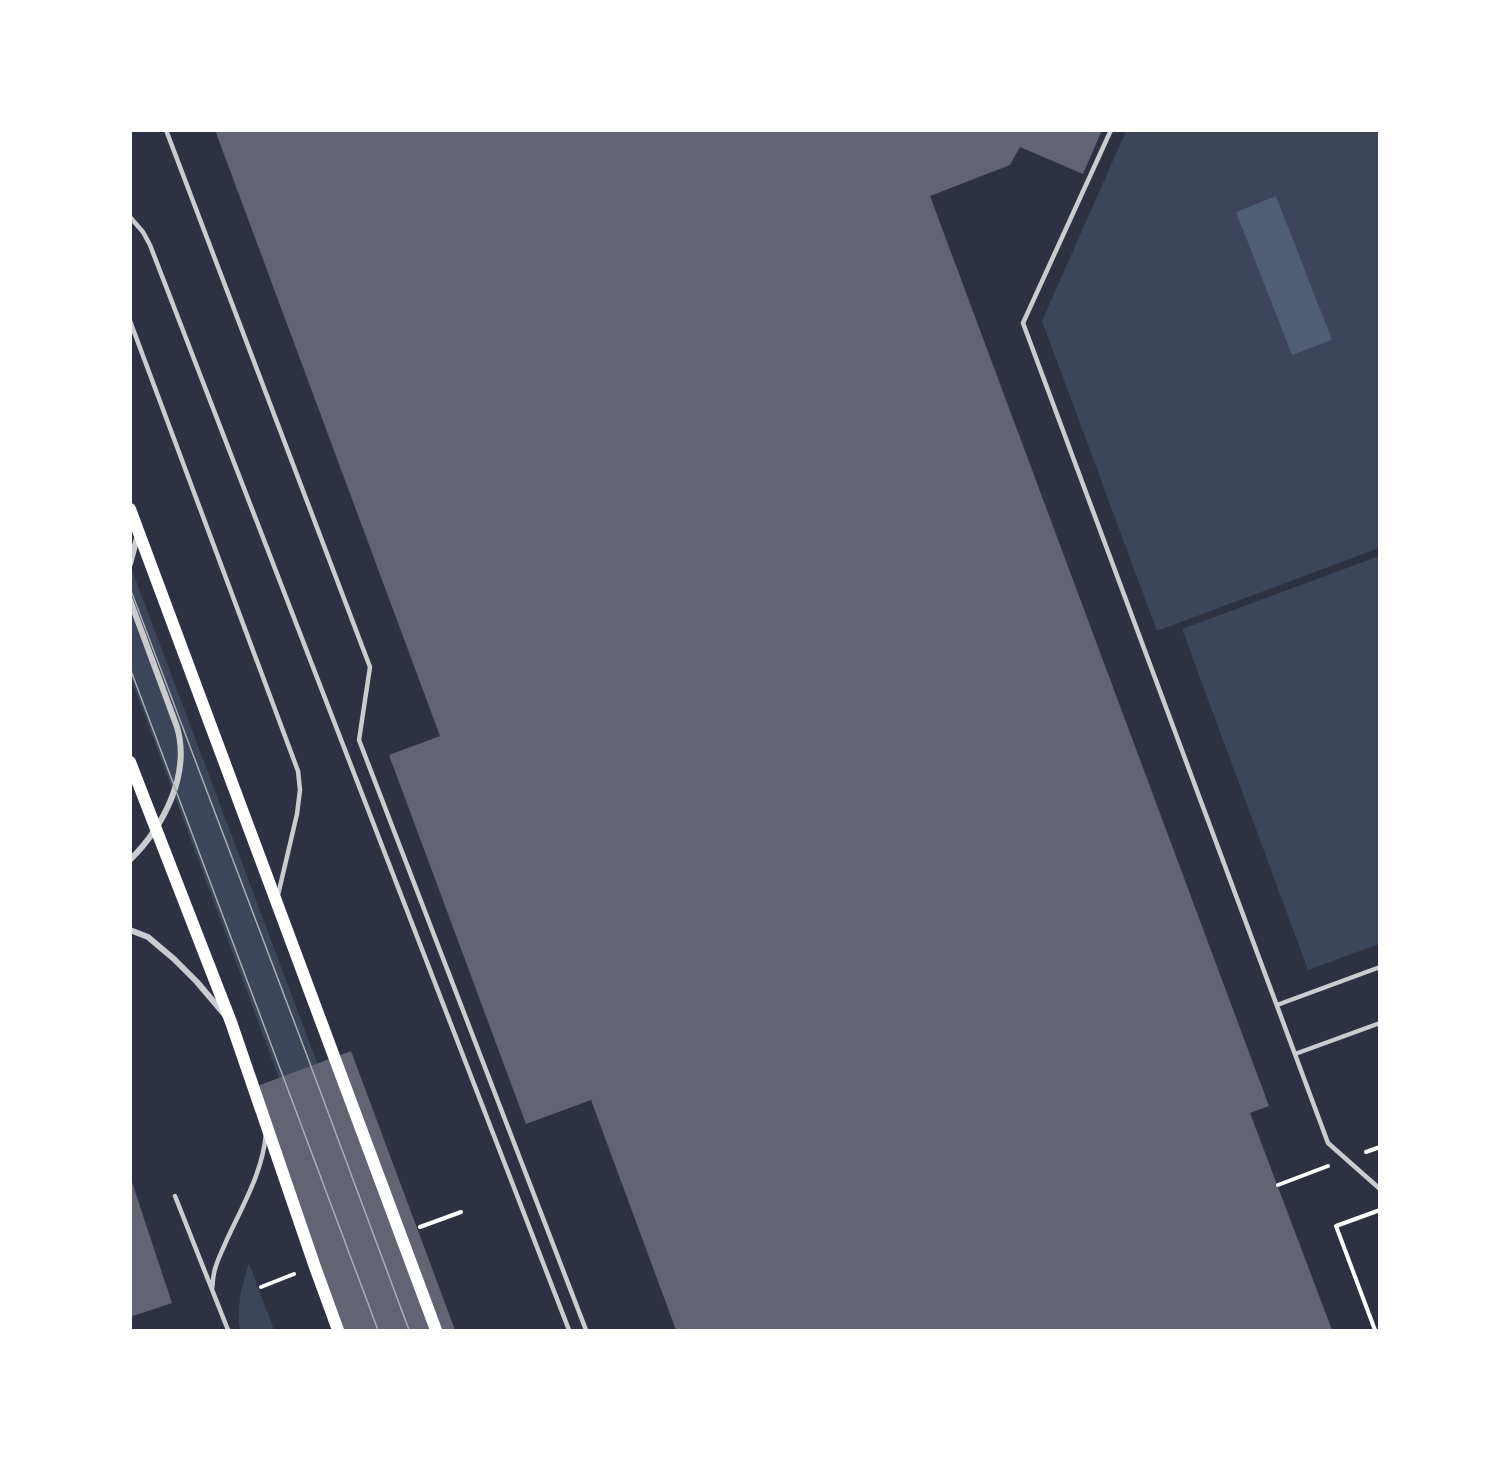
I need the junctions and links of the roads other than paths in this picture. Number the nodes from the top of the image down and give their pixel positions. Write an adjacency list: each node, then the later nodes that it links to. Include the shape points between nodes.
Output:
1 (166, 130): 27 (lane, via 370,667 359,740)
2 (1111, 130): 15 (lane, via 1023,323)
3 (130, 217): 26 (lane, via 150,245)
4 (130, 321): 12 (lane, via 298,771 297,814)
5 (130, 509): 6 (main road)
6 (138, 528): 7 (street); 12 (main road)
7 (130, 564)
8 (130, 600): 10 (street, via 181,739 178,780)
9 (130, 762): 10 (main road)
10 (156, 829): 11 (street); 16 (main road)
11 (130, 860)
12 (276, 902): 25 (main road)
13 (130, 930): 16 (street, via 148,937 174,959)
14 (1380, 967): 15 (lane)
15 (1277, 1005): 18 (lane)
16 (231, 1022): 19 (main road)
17 (1380, 1023): 18 (lane)
18 (1295, 1054): 20 (lane, via 1328,1143)
19 (266, 1126): 22 (lane, via 259,1169 216,1266); 24 (main road)
20 (1380, 1189)
21 (175, 1196): 22 (lane)
22 (212, 1289): 23 (lane)
23 (228, 1330)
24 (339, 1330)
25 (436, 1330)
26 (569, 1330)
27 (586, 1330)

